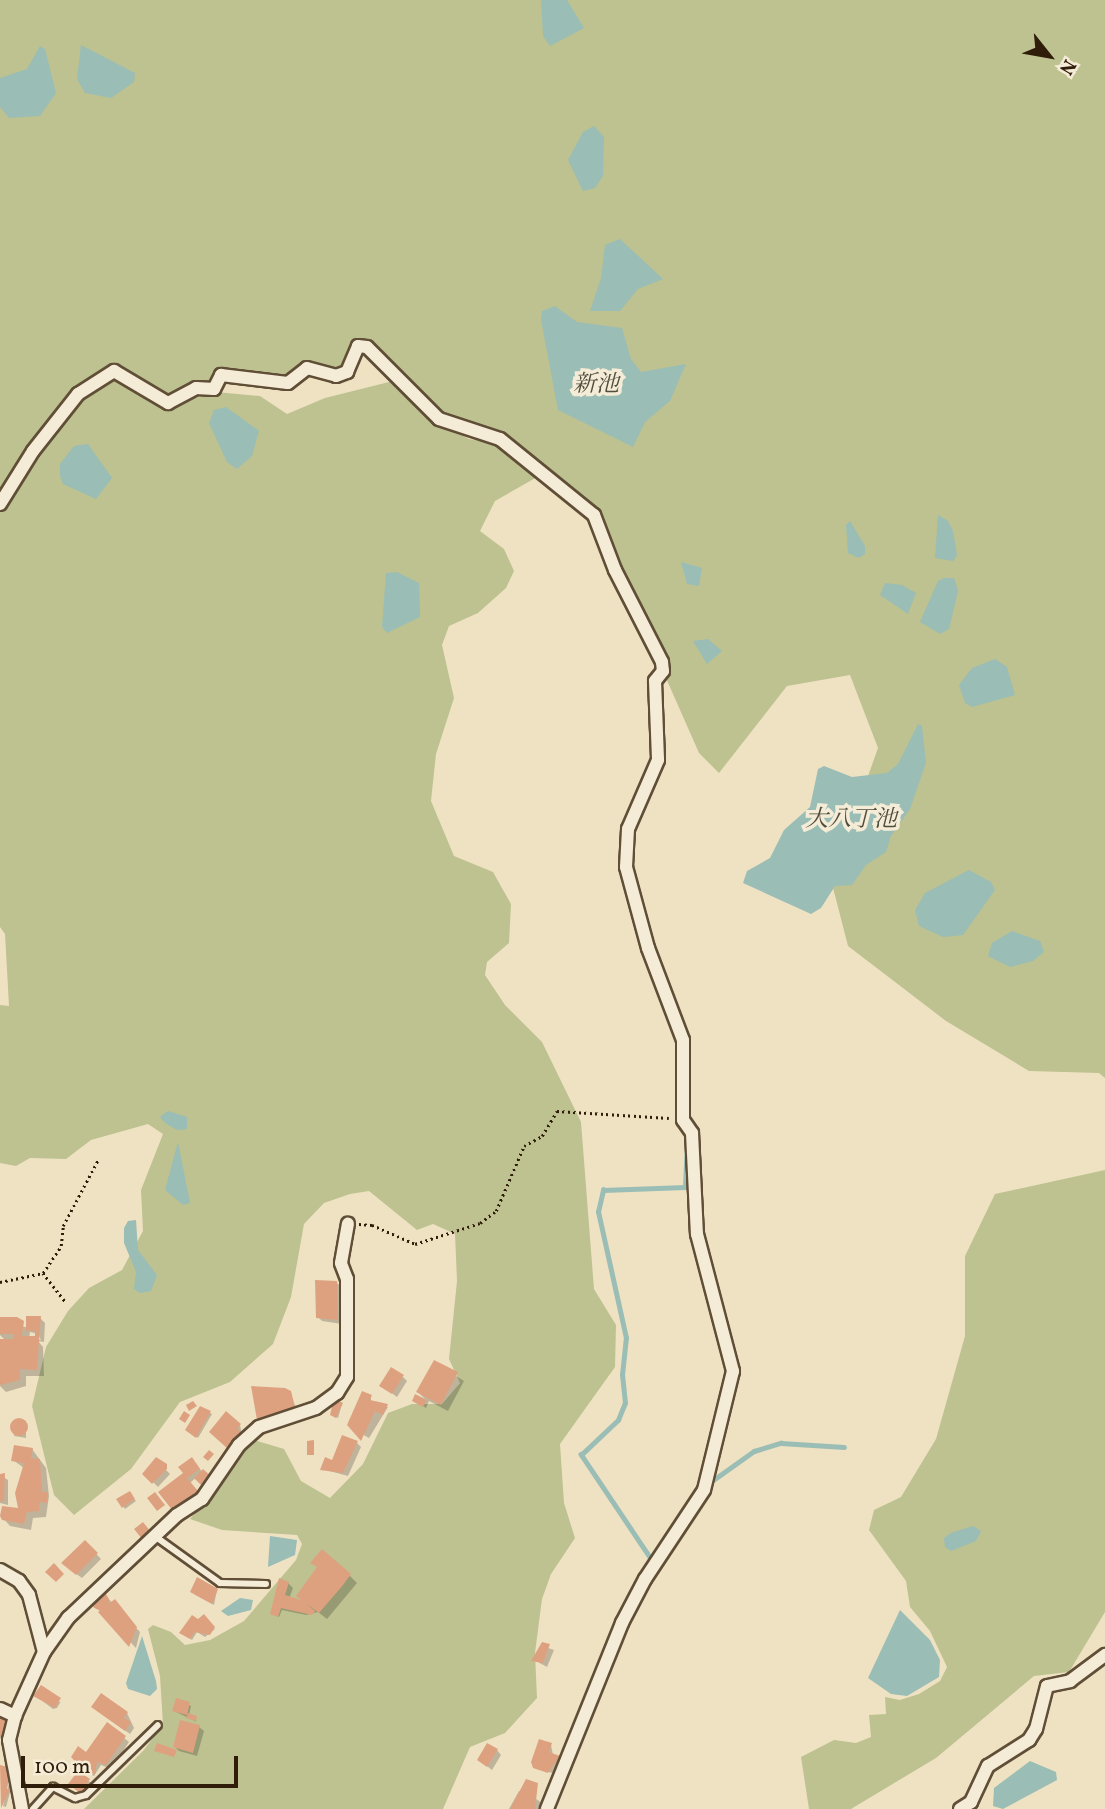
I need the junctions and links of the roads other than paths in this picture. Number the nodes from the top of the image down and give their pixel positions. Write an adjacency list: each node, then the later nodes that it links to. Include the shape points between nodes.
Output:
1 (0, 503): 14 (street, via 78,394 114,371 168,403 196,388 214,389 221,375 288,383 307,368 336,376 347,372 358,346 380,357 439,419 500,439 565,487 594,515 615,570 662,663 663,671 655,681 658,760 625,845 626,867 648,948 683,1040 683,1120 692,1133 697,1234 733,1371 704,1490 645,1579 622,1623)
2 (348, 1224): 3 (street, via 341,1263 347,1279 349,1367 337,1393 316,1408 259,1427 231,1455 202,1499)
3 (154, 1536): 5 (lane, via 220,1583); 6 (street, via 68,1618)
4 (0, 1570): 6 (street, via 19,1581 29,1595)
5 (266, 1584)
6 (44, 1652): 9 (street)
7 (1105, 1655): 15 (street, via 1070,1681 1047,1686 1029,1740 988,1766 971,1802)
8 (0, 1709): 9 (street)
9 (15, 1716): 11 (street)
10 (158, 1725): 13 (lane, via 86,1795 75,1798 53,1787)
11 (5, 1742): 12 (street)
12 (22, 1809)
13 (33, 1809)
14 (547, 1809)
15 (960, 1809)

